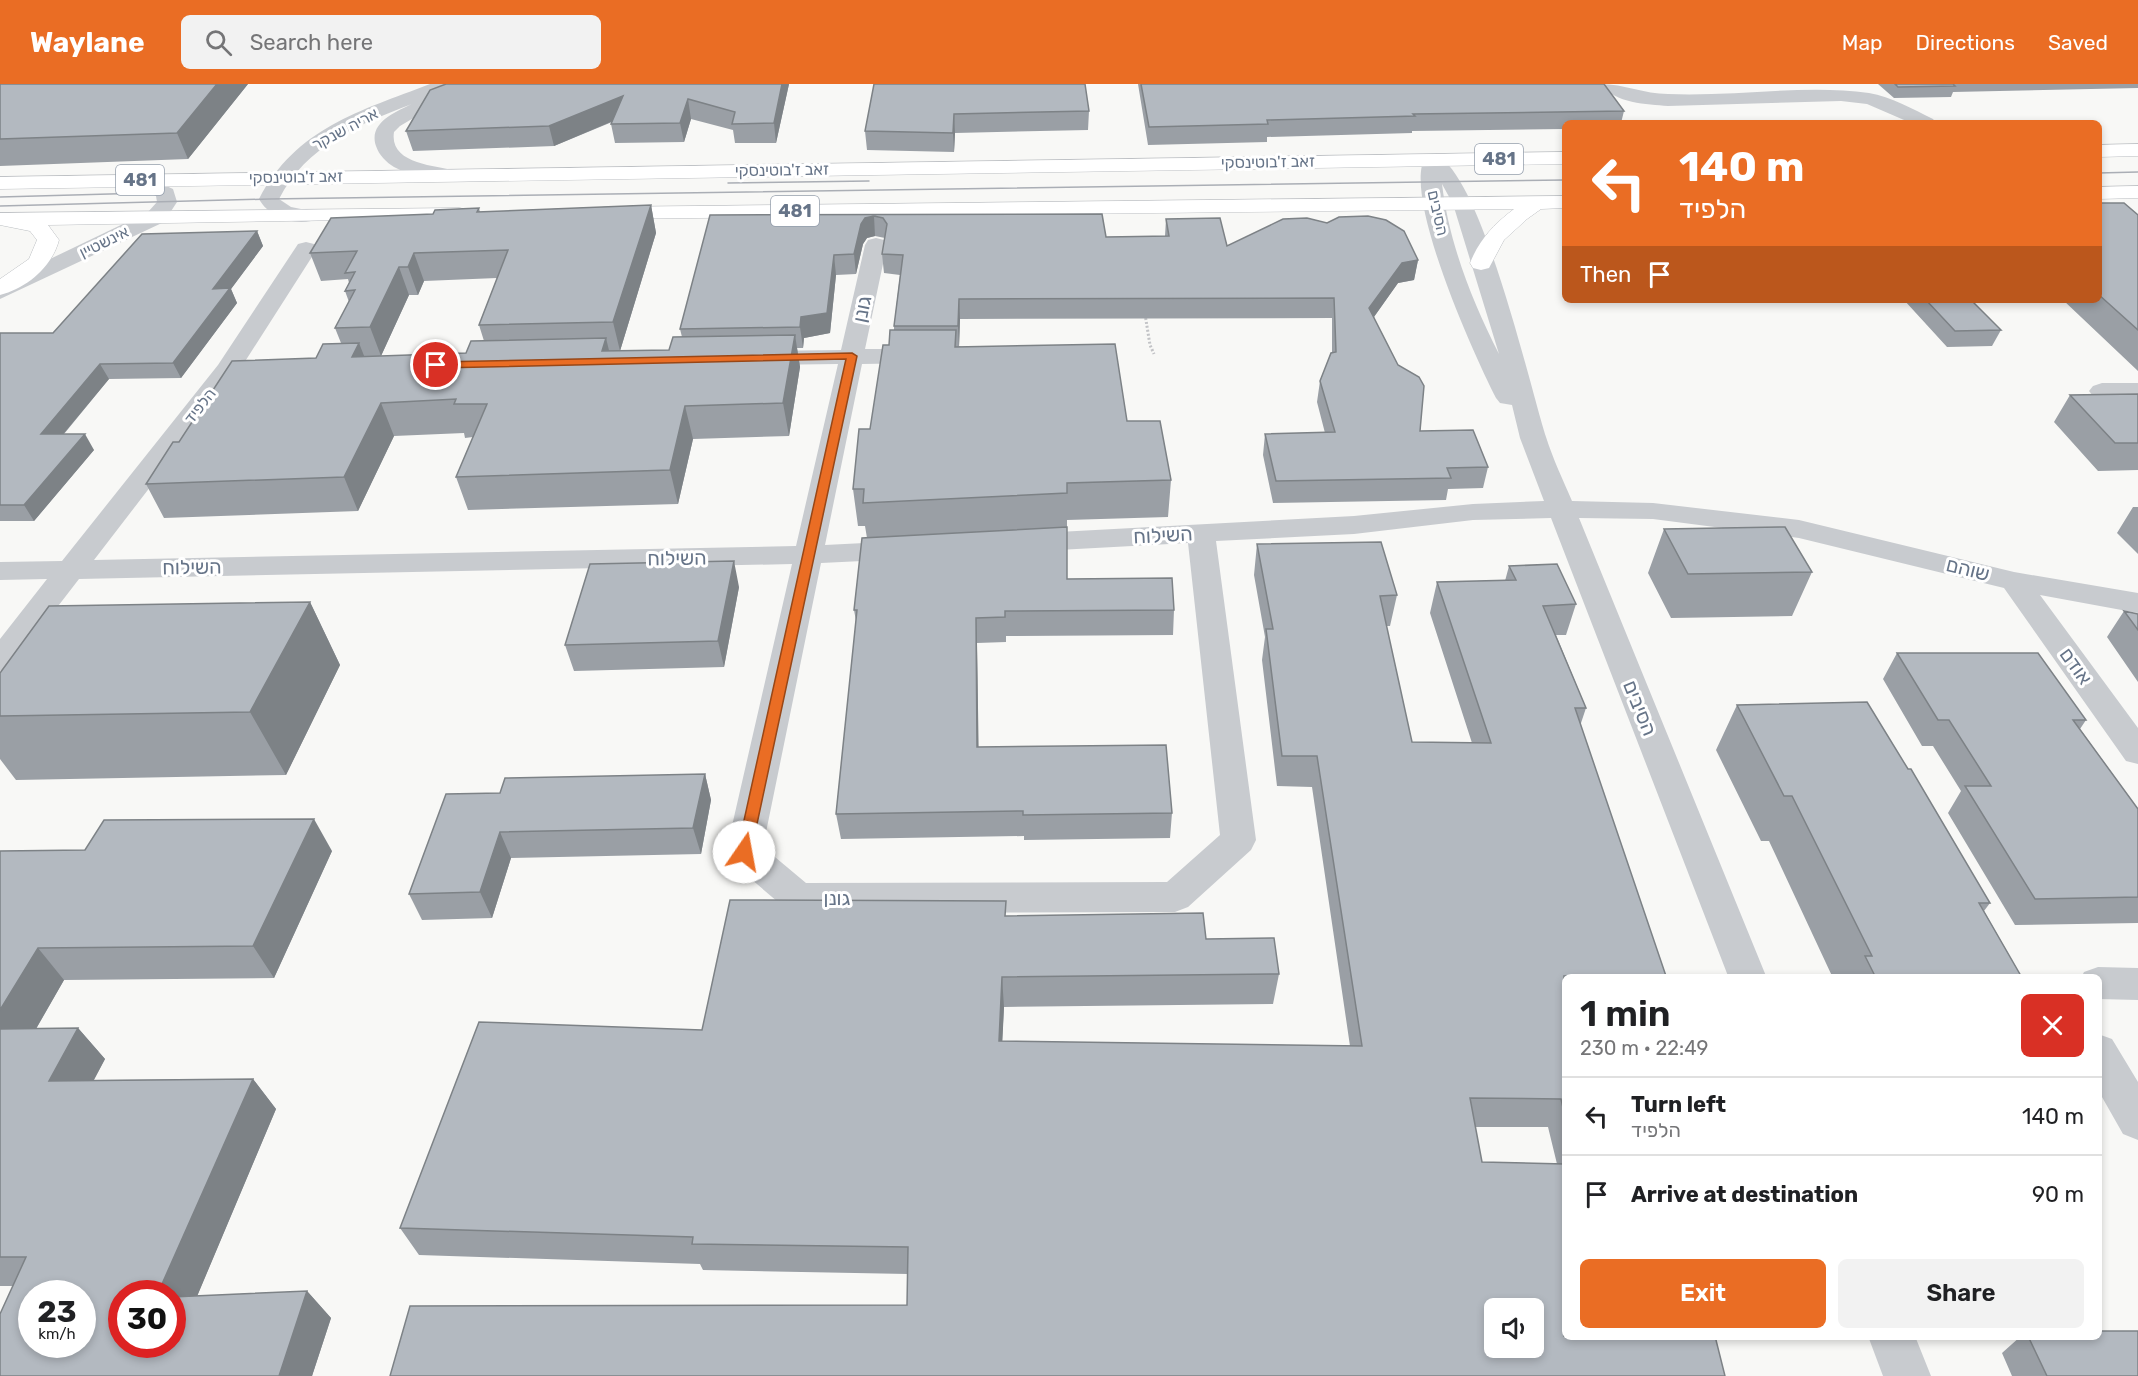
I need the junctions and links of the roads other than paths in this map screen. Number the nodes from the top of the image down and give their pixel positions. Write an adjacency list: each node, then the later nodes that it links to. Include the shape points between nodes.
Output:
1 (447, 84): 10 (street, אריה שנקר, via 330,134 303,152)
2 (475, 84): 9 (street, אריה שנקר, via 403,116 388,126 384,135 384,145 391,155 405,165)
3 (1610, 84): 4 (street, via 1641,98 1668,100 1841,95 1870,99)
4 (1917, 120)
5 (2138, 150): 6 (main road)
6 (2102, 151)
7 (1562, 158): 8 (main road, זאב ז'בוטינסקי / 481)
8 (1433, 160): 9 (main road, זאב ז'בוטינסקי / 481); 15 (street, הסיבים); 16 (street, הסיבים, via 1452,182)
9 (449, 175): 10 (main road, זאב ז'בוטינסקי / 481)
10 (281, 177): 11 (main road, זאב ז'בוטינסקי / 481); 19 (street, אריה שנקר, via 269,199 271,204 282,212)
11 (140, 180): 12 (main road, זאב ז'בוטינסקי / 481); 20 (street, via 166,193 167,202)
12 (0, 183)
13 (1538, 202): 14 (main road, 481); 16 (main road, 481); 24 (main road, via 1509,222 1485,249)
14 (1562, 202)
15 (1434, 204): 16 (main road, 481); 17 (main road, 481); 31 (street, הסיבים, via 1455,277 1482,345)
16 (1462, 204): 24 (street, הסיבים)
17 (583, 213)
18 (476, 214): 19 (main road, זאב ז'בוטינסקי / 481)
19 (303, 216): 20 (main road, זאב ז'בוטינסקי / 481)
20 (156, 217): 21 (main road, זאב ז'בוטינסקי / 481); 25 (street, אינשטיין)
21 (2, 219): 25 (main road, via 38,226 48,240 45,255 38,263)
22 (876, 245): 26 (street, גונן)
23 (306, 249): 37 (street, הלפיד, via 239,369)
24 (1481, 263): 31 (street, הסיבים)
25 (0, 290)
26 (852, 356): 27 (street); 28 (street); 36 (street, גונן)
27 (946, 356)
28 (734, 359)
29 (2138, 391): 30 (street)
30 (2102, 392)
31 (1533, 438): 32 (street, הסיבים)
32 (1565, 520): 33 (street, השילוח, via 1442,530 1354,525); 39 (street, שוהם, via 1799,529); 43 (street, הסיבים)
33 (1201, 533): 34 (street, השילוח); 36 (street, גונן, via 1238,840 1175,897 798,898 744,852)
34 (998, 544)
35 (927, 549): 36 (street, השילוח)
36 (807, 555): 37 (street, השילוח)
37 (72, 570): 38 (street, השילוח); 41 (street, הלפיד)
38 (0, 571)
39 (2014, 581): 40 (street, שוהם); 42 (street, אודם)
40 (2138, 603)
41 (0, 660)
42 (2138, 752)
43 (1746, 974)
44 (2102, 983): 45 (street)
45 (2138, 984)
46 (2102, 1059): 47 (street)
47 (2138, 1121)
48 (1893, 1340): 49 (street)
49 (1907, 1376)

